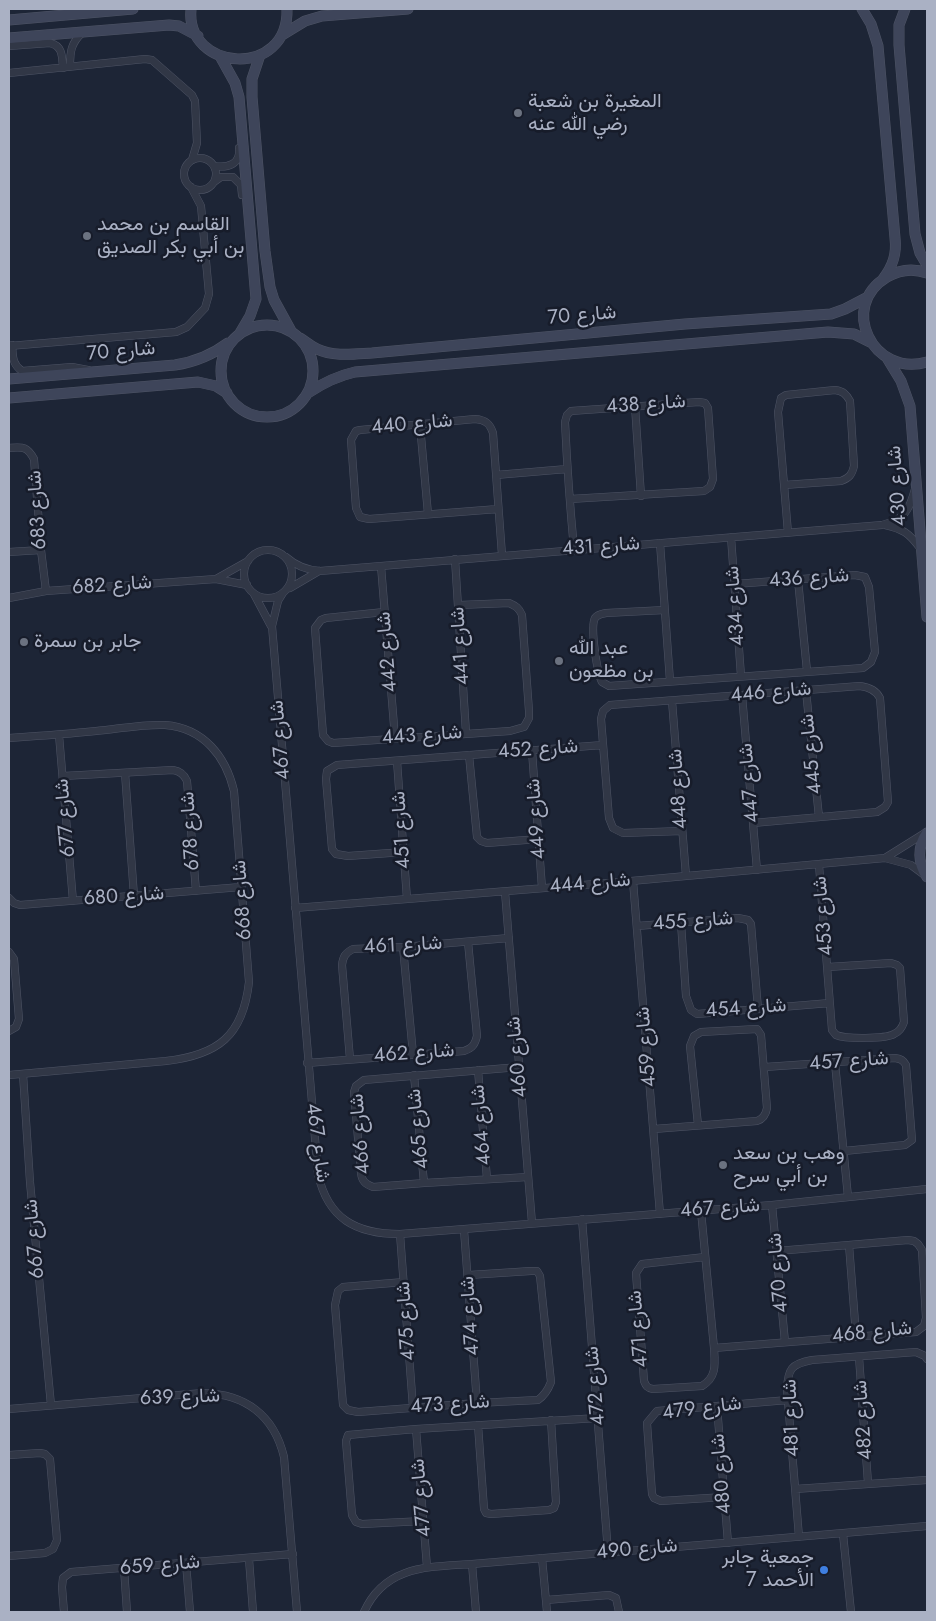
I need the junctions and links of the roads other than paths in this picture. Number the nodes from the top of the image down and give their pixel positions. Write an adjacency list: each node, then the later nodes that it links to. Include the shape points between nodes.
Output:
1 (133, 9): 7 (main road)
2 (191, 9): 10 (main road)
3 (288, 9): 9 (main road)
4 (408, 9): 9 (main road, via 322,16 305,21)
5 (862, 9): 29 (main road, via 878,46 896,238 893,264)
6 (904, 9): 27 (main road, via 899,26 899,45 915,234)
7 (9, 20)
8 (83, 32): 10 (main road, via 169,25 179,26); 11 (main road); 15 (street, via 73,42)
9 (281, 35): 13 (main road)
10 (198, 36): 14 (main road)
11 (9, 38)
12 (9, 46): 15 (street, via 55,44)
13 (260, 55): 14 (main road, via 236,60); 32 (main road, via 252,79 252,97 265,251 274,300)
14 (220, 56): 17 (main road, via 235,82)
15 (67, 67): 16 (street); 18 (street, via 152,60 192,95)
16 (9, 73)
17 (242, 118): 21 (street, via 237,129 240,153 236,161 229,166); 26 (main road)
18 (197, 143): 19 (street); 20 (street)
19 (192, 160): 20 (street); 23 (street, via 184,171 185,180)
20 (206, 160): 21 (street)
21 (214, 166): 22 (street)
22 (214, 182): 24 (street); 26 (street, via 225,176 239,182)
23 (191, 187): 24 (street); 25 (street)
24 (207, 188): 25 (street)
25 (201, 206): 35 (street, via 209,297 205,308 187,327 176,332)
26 (249, 217): 31 (main road, via 256,299)
27 (927, 266)
28 (927, 273): 29 (main road, via 906,270)
29 (883, 279): 30 (main road)
30 (868, 297): 32 (main road, شارع 70, via 831,314 372,353 326,352); 34 (main road, via 864,317)
31 (240, 333): 32 (main road, via 265,324); 33 (main road)
32 (296, 334): 41 (main road, via 309,350 313,364 313,379)
33 (231, 341): 38 (main road, شارع 70, via 205,358 190,363); 40 (main road, via 222,361 222,383)
34 (872, 343): 36 (main road, شارع 430); 41 (main road, شارع 70, via 854,334 828,332 365,371 340,375)
35 (10, 346): 38 (street, via 13,362 22,371 72,367)
36 (886, 358): 37 (main road, via 912,365); 49 (main road, شارع 430, via 901,381 910,406)
37 (927, 362)
38 (96, 372): 39 (main road, شارع 70)
39 (9, 379)
40 (226, 393): 41 (main road, via 241,409 267,417 288,412); 42 (main road, شارع 70, via 216,386 198,382)
41 (308, 393)
42 (9, 398)
43 (635, 406): 46 (street, شارع 438, via 571,411 564,422); 50 (street); 50 (street, شارع 438, via 705,403 713,480 704,491)
44 (420, 425): 47 (street, شارع 440, via 475,419 487,422 493,433); 53 (street); 53 (street, شارع 440, via 360,430 353,435 350,440 356,508 364,519)
45 (9, 448): 60 (street, شارع 683, via 22,447 30,451 34,459)
46 (568, 469): 47 (street); 51 (street, شارع 438)
47 (496, 475): 52 (street, شارع 440)
48 (784, 485): 48 (street, via 778,412 781,398 841,391 850,401 852,474 841,481); 55 (street)
49 (916, 488): 54 (street, شارع 431, via 904,515); 59 (main road, شارع 430)
50 (641, 496): 51 (street, شارع 438)
51 (570, 499): 58 (street, شارع 438)
52 (498, 509): 53 (street, شارع 440); 62 (street, شارع 440)
53 (428, 514)
54 (882, 525): 55 (street, شارع 431); 59 (street, شارع 431, via 902,529)
55 (788, 533): 56 (street, شارع 431)
56 (732, 537): 57 (street, شارع 431); 70 (street, شارع 434)
57 (660, 543): 58 (street, شارع 431); 77 (street)
58 (574, 549): 62 (street, شارع 431)
59 (921, 549): 79 (main road, شارع 430)
60 (41, 550): 61 (street); 72 (street, شارع 683)
61 (9, 552)
62 (502, 555): 64 (street, شارع 431)
63 (286, 557): 65 (street, via 270,550 262,551); 67 (street, شارع 431, via 298,566); 73 (street, via 293,574)
64 (455, 559): 66 (street, شارع 431); 76 (street, شارع 441)
65 (248, 561): 68 (street, شارع 682); 71 (street, via 244,573)
66 (381, 566): 67 (street, شارع 431); 78 (street, شارع 442)
67 (320, 571): 73 (street, شارع 431)
68 (216, 579): 71 (street, شارع 682); 72 (street, شارع 682)
69 (798, 580): 70 (street, شارع 436); 81 (street); 81 (street, شارع 436, via 865,577 869,587 875,652 864,668)
70 (735, 584): 82 (street, شارع 434)
71 (247, 585): 74 (street)
72 (46, 591): 75 (street, شارع 682)
73 (284, 592): 74 (street, via 272,598); 80 (street, شارع 467, via 278,601)
74 (253, 593): 80 (street, شارع 467)
75 (9, 598)
76 (459, 605): 87 (street, شارع 441); 87 (street, شارع 443, via 509,603 520,610 529,711 524,727)
77 (665, 610): 83 (street); 83 (street, شارع 436, via 599,614 593,631 602,682 609,686)
78 (384, 612): 90 (street, شارع 442); 90 (street, شارع 443, via 326,618 315,628 323,736 333,743)
79 (927, 617)
80 (272, 626): 117 (street, شارع 467)
81 (806, 671): 82 (street, شارع 436)
82 (741, 676): 83 (street, شارع 436)
83 (670, 681)
84 (806, 690): 85 (street, شارع 446); 97 (street, شارع 445); 97 (street, شارع 446, via 860,686 868,687 880,698 888,802 878,812)
85 (742, 695): 86 (street, شارع 446); 98 (street, شارع 447)
86 (672, 701): 91 (street, شارع 446, via 606,708 601,719); 99 (street, شارع 448)
87 (466, 733): 90 (street, شارع 443)
88 (59, 735): 89 (street, شارع 668); 96 (street, شارع 677); 109 (street, شارع 668, via 166,725 204,739 222,759 233,784)
89 (9, 738)
90 (395, 738)
91 (603, 745): 92 (street, شارع 452); 99 (street, شارع 446, via 609,818 613,828 622,833)
92 (532, 750): 93 (street, شارع 452); 101 (street, شارع 449)
93 (469, 755): 94 (street, شارع 452); 101 (street, via 477,837 487,842)
94 (397, 761): 102 (street, شارع 451); 102 (street, شارع 452, via 337,765 327,771 326,779 332,848 336,854)
95 (125, 773): 96 (street, شارع 678); 111 (street, شارع 678, via 177,770 185,775); 113 (street)
96 (63, 776): 116 (street, شارع 677)
97 (819, 817): 98 (street, شارع 446)
98 (753, 823): 105 (street, شارع 447)
99 (682, 831): 106 (street, شارع 448)
100 (927, 832): 103 (street, شارع 444); 107 (main road, via 919,853)
101 (539, 839): 110 (street, شارع 449)
102 (404, 852): 115 (street, شارع 451)
103 (885, 858): 104 (street, شارع 444); 107 (street, شارع 444, via 911,865)
104 (820, 865): 105 (street, شارع 444); 124 (street, شارع 453)
105 (757, 870): 106 (street, شارع 444)
106 (686, 876): 108 (street, شارع 444)
107 (927, 876)
108 (633, 881): 110 (street, شارع 444); 119 (street, شارع 459)
109 (242, 887): 111 (street, شارع 680); 135 (street, شارع 668, via 249,982 244,1012 227,1038 202,1054 186,1059)
110 (542, 888): 112 (street, شارع 444)
111 (196, 891): 113 (street, شارع 680)
112 (505, 892): 115 (street, شارع 444); 120 (street, شارع 460)
113 (134, 896): 116 (street, شارع 680)
114 (9, 898): 116 (street, شارع 680, via 20,905)
115 (407, 900): 117 (street, شارع 444)
116 (73, 901)
117 (295, 908): 130 (street, شارع 467)
118 (681, 923): 119 (street, شارع 455); 126 (street, شارع 454, via 686,996 691,1010 704,1014); 126 (street, شارع 455, via 748,920 751,924)
119 (637, 926): 139 (street, شارع 459)
120 (509, 938): 121 (street, شارع 461); 132 (street, شارع 460)
121 (468, 942): 122 (street, شارع 461); 128 (street, شارع 462, via 477,1036 474,1046 464,1051)
122 (403, 947): 128 (street); 129 (street, شارع 461, via 353,949 344,954 342,965)
123 (9, 952): 127 (street, via 14,959 19,1019 16,1027)
124 (828, 967): 125 (street, شارع 453); 125 (street, شارع 453, via 897,965 900,968 904,1022 898,1032 890,1036 841,1038 832,1030)
125 (830, 1003): 126 (street, شارع 454)
126 (758, 1008)
127 (9, 1031)
128 (414, 1054): 129 (street, شارع 462)
129 (350, 1059): 130 (street, شارع 462)
130 (307, 1063): 152 (street, شارع 467, via 318,1174 326,1200 332,1210 354,1227)
131 (835, 1063): 133 (street, شارع 457); 140 (street); 140 (street, شارع 457, via 895,1058 906,1065 912,1140 905,1145)
132 (519, 1067): 134 (street, شارع 466); 141 (street, شارع 460)
133 (764, 1067): 138 (street, via 767,1108 761,1120); 138 (street, via 758,1029 701,1032 694,1036 690,1046)
134 (478, 1070): 137 (street, شارع 466); 142 (street, شارع 464)
135 (24, 1074): 136 (street, شارع 668); 165 (street, شارع 667, via 30,1182)
136 (9, 1075)
137 (414, 1075): 143 (street, شارع 465); 143 (street, شارع 466, via 364,1080 356,1086 361,1173 362,1180 373,1187)
138 (698, 1125): 139 (street)
139 (654, 1129): 148 (street, شارع 459)
140 (844, 1151): 145 (street)
141 (528, 1177): 142 (street, شارع 466); 150 (street, شارع 460)
142 (487, 1179): 143 (street, شارع 466)
143 (424, 1183)
144 (926, 1190): 145 (street, شارع 467)
145 (848, 1197): 146 (street, شارع 467)
146 (772, 1205): 147 (street, شارع 467); 154 (street, شارع 470)
147 (701, 1211): 148 (street, شارع 467); 155 (street, شارع 471)
148 (660, 1214): 149 (street, شارع 467)
149 (582, 1220): 150 (street, شارع 467); 169 (street, شارع 472)
150 (532, 1223): 151 (street, شارع 467)
151 (464, 1230): 152 (street, شارع 467); 156 (street, شارع 474)
152 (400, 1234): 157 (street, شارع 475)
153 (849, 1245): 154 (street, شارع 468); 158 (street); 158 (street, شارع 468, via 908,1240 914,1241 922,1250 924,1326 916,1332)
154 (777, 1251): 159 (street, شارع 470)
155 (705, 1257): 160 (street, شارع 471); 160 (street, شارع 471, via 642,1264 637,1269 635,1277 646,1386 653,1390 702,1386 713,1376)
156 (469, 1275): 164 (street, شارع 474); 164 (street, شارع 473, via 531,1270 540,1276 550,1382 545,1395 538,1400)
157 (404, 1282): 167 (street, شارع 475); 167 (street, شارع 473, via 343,1288 336,1297 336,1314 343,1405 358,1412)
158 (856, 1336): 159 (street, شارع 468)
159 (785, 1342): 160 (street, شارع 468)
160 (714, 1348)
161 (859, 1357): 162 (street, شارع 481, via 916,1352); 163 (street, شارع 481, via 812,1360 792,1368 786,1389); 175 (street, شارع 482)
162 (927, 1359)
163 (788, 1400): 166 (street, شارع 479); 176 (street, شارع 481)
164 (477, 1403): 167 (street, شارع 473)
165 (51, 1405): 168 (street, شارع 639); 184 (street, شارع 639, via 203,1393 230,1396 245,1402 266,1418 281,1444)
166 (717, 1406): 177 (street, شارع 480); 177 (street, شارع 479, via 656,1411 650,1418 647,1423 652,1494 661,1501)
167 (413, 1408)
168 (9, 1409)
169 (598, 1418): 170 (street); 183 (street, شارع 472)
170 (551, 1420): 171 (street); 171 (street, via 554,1508 491,1514 484,1509)
171 (478, 1425): 172 (street)
172 (416, 1429): 178 (street, شارع 477); 178 (street, via 348,1435 352,1515 356,1522 362,1524)
173 (9, 1455): 185 (street, via 40,1453 50,1459 57,1540 53,1549 45,1553)
174 (927, 1480): 175 (street)
175 (868, 1483): 176 (street)
176 (795, 1489): 181 (street, شارع 481)
177 (724, 1497): 182 (street, شارع 480)
178 (424, 1521): 190 (street, شارع 477)
179 (927, 1526): 180 (street, شارع 490)
180 (843, 1534): 181 (street, شارع 490); 202 (street)
181 (799, 1537): 182 (street, شارع 490)
182 (728, 1542): 183 (street, شارع 490)
183 (608, 1552): 186 (street, شارع 490)
184 (293, 1554): 187 (street, شارع 659); 197 (street, شارع 639)
185 (9, 1556)
186 (542, 1558): 189 (street, شارع 490); 192 (street)
187 (249, 1559): 188 (street, شارع 659); 196 (street)
188 (186, 1563): 191 (street, شارع 659); 195 (street)
189 (472, 1564): 190 (street, شارع 490); 199 (street)
190 (427, 1567): 198 (street, شارع 490, via 394,1578 375,1594)
191 (124, 1568): 193 (street, شارع 659, via 67,1574 62,1584); 194 (street)
192 (546, 1600): 200 (street); 201 (street, via 609,1595 616,1598)
193 (64, 1612)
194 (127, 1612)
195 (190, 1612)
196 (253, 1612)
197 (297, 1612)
198 (364, 1612)
199 (476, 1612)
200 (547, 1612)
201 (619, 1612)
202 (851, 1612)

